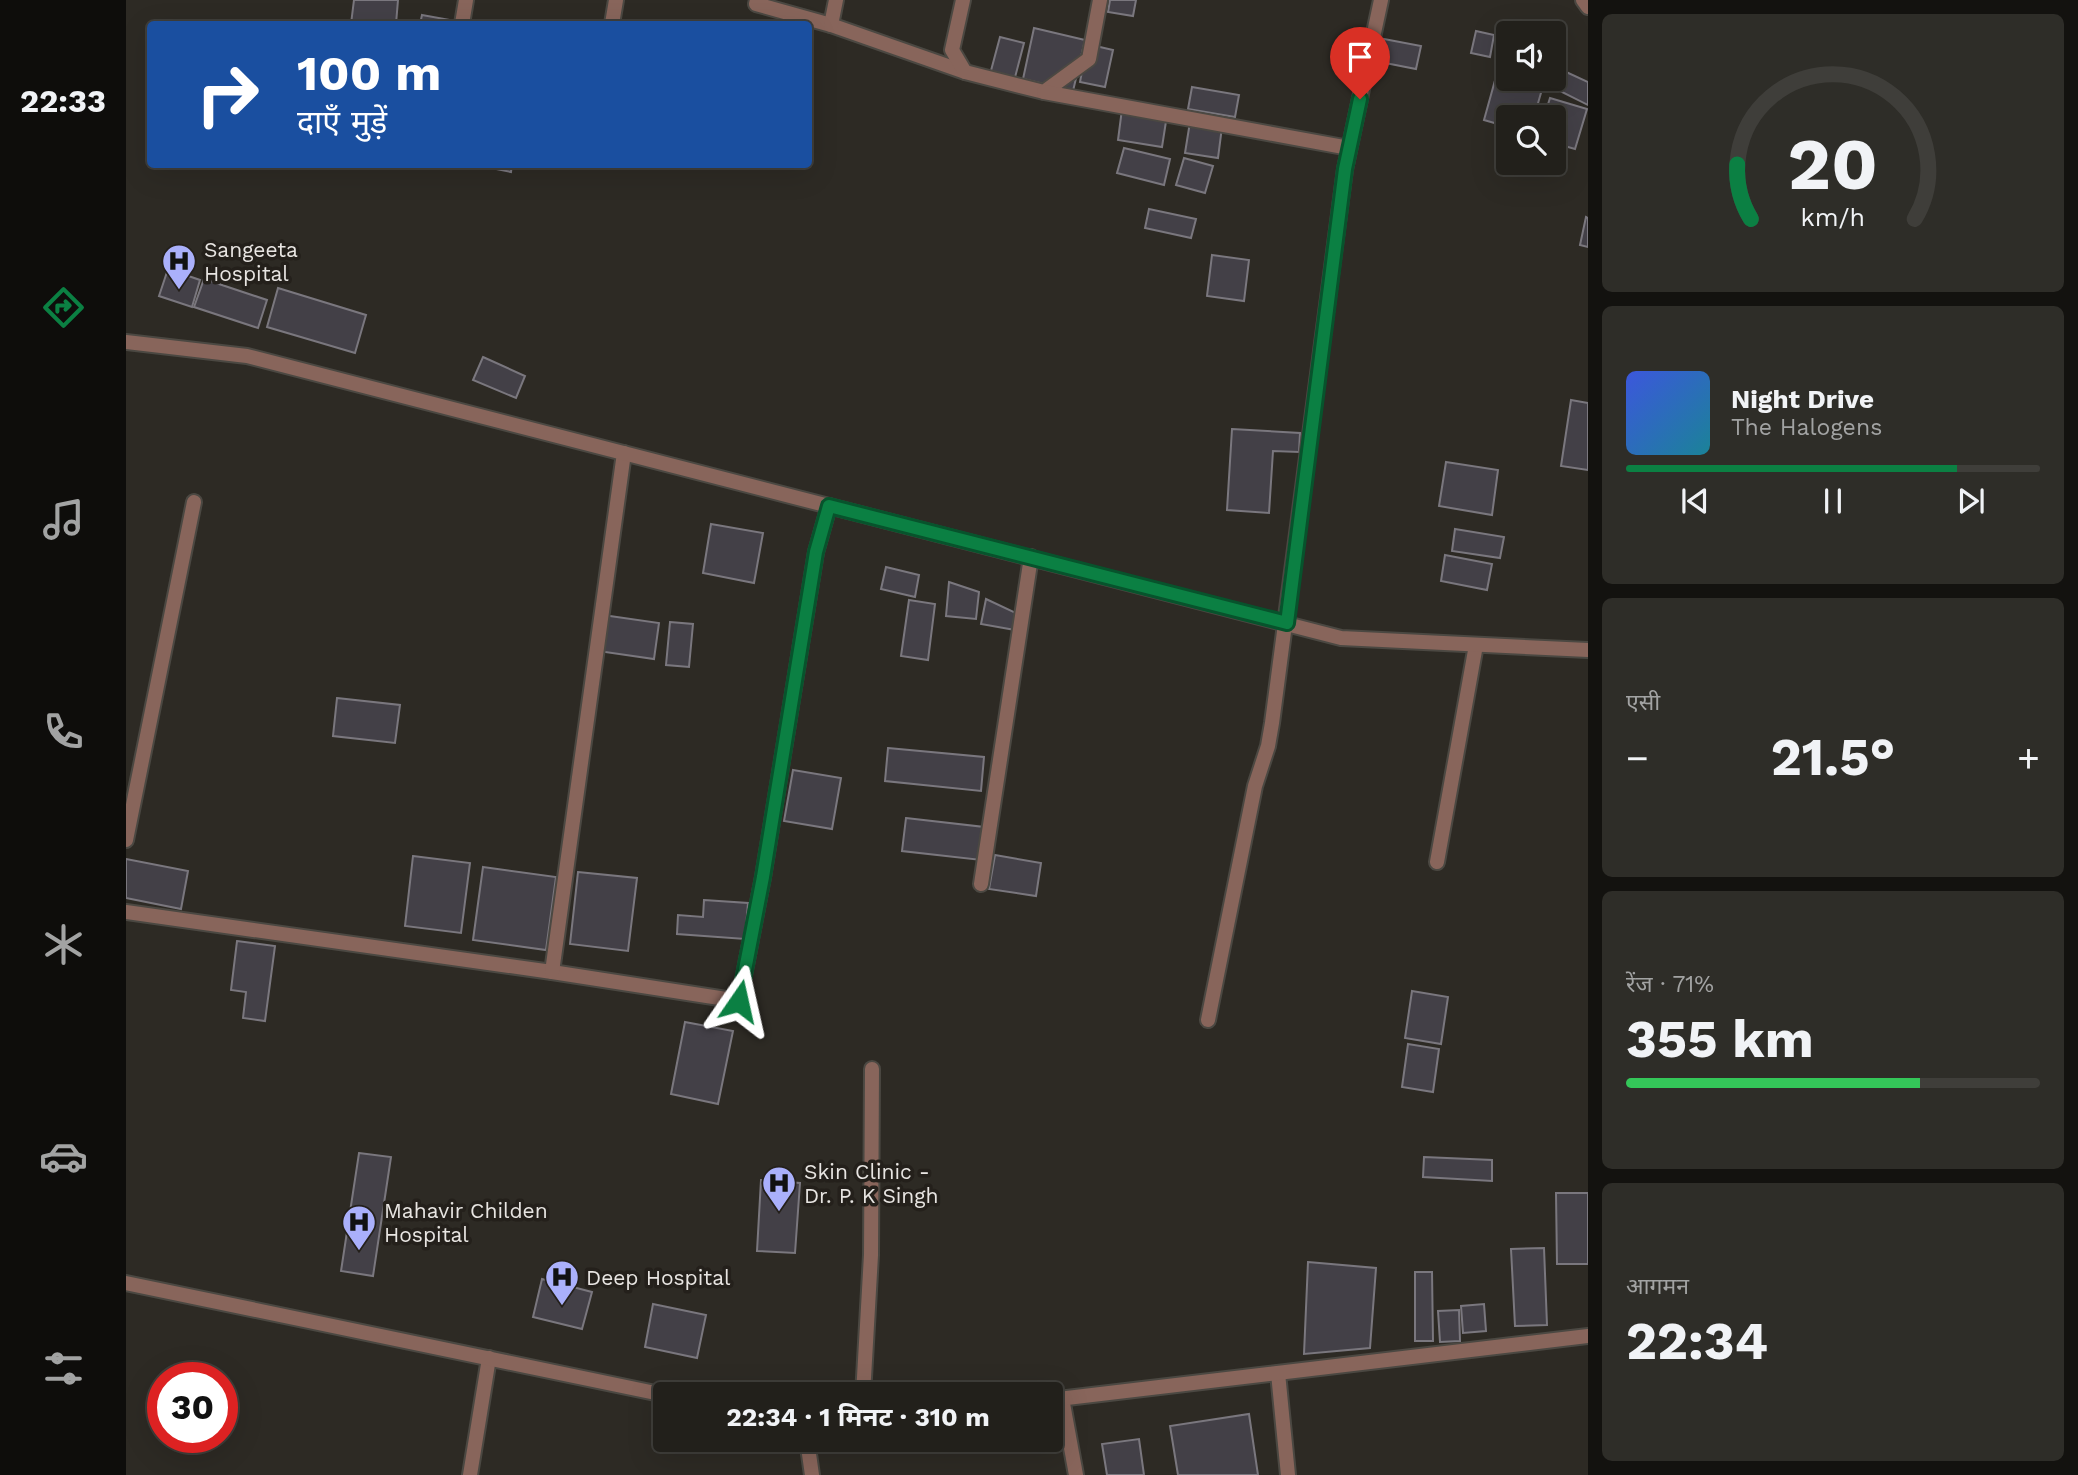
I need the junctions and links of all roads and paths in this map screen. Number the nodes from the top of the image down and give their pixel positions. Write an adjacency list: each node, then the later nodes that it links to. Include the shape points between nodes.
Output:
1 (466, 0): 10 (street)
2 (616, 0): 11 (street)
3 (757, 0): 12 (street, via 756,4)
4 (836, 0): 12 (street)
5 (962, 0): 13 (street, via 952,50)
6 (1100, 0): 14 (street, via 1089,59)
7 (1381, 0): 15 (street)
8 (1583, 0): 9 (street)
9 (1588, 7)
10 (462, 21)
11 (612, 21)
12 (831, 25): 13 (street)
13 (965, 72): 14 (street)
14 (1044, 92): 15 (street)
15 (1349, 148): 21 (street)
16 (130, 346): 17 (street, via 247,356)
17 (624, 453): 19 (street); 28 (street)
18 (194, 502): 24 (street)
19 (829, 506): 20 (street); 28 (street, via 816,552 739,1001)
20 (1031, 558): 21 (street); 26 (street)
21 (1287, 623): 22 (street, via 1341,638); 29 (street, via 1268,746 1255,786)
22 (1476, 645): 23 (street); 25 (street)
23 (1588, 650)
24 (126, 840)
25 (1437, 862)
26 (981, 884)
27 (126, 912): 28 (street)
28 (552, 972)
29 (1208, 1020)
30 (872, 1069): 35 (street, via 871,1255)
31 (126, 1283): 33 (street)
32 (1588, 1336): 34 (street)
33 (489, 1358): 36 (street); 40 (street)
34 (1278, 1373): 37 (street); 43 (street)
35 (864, 1382)
36 (653, 1392)
37 (1063, 1398)
38 (1063, 1426): 42 (street)
39 (809, 1452): 41 (street)
40 (470, 1475)
41 (812, 1475)
42 (1076, 1475)
43 (1288, 1475)

